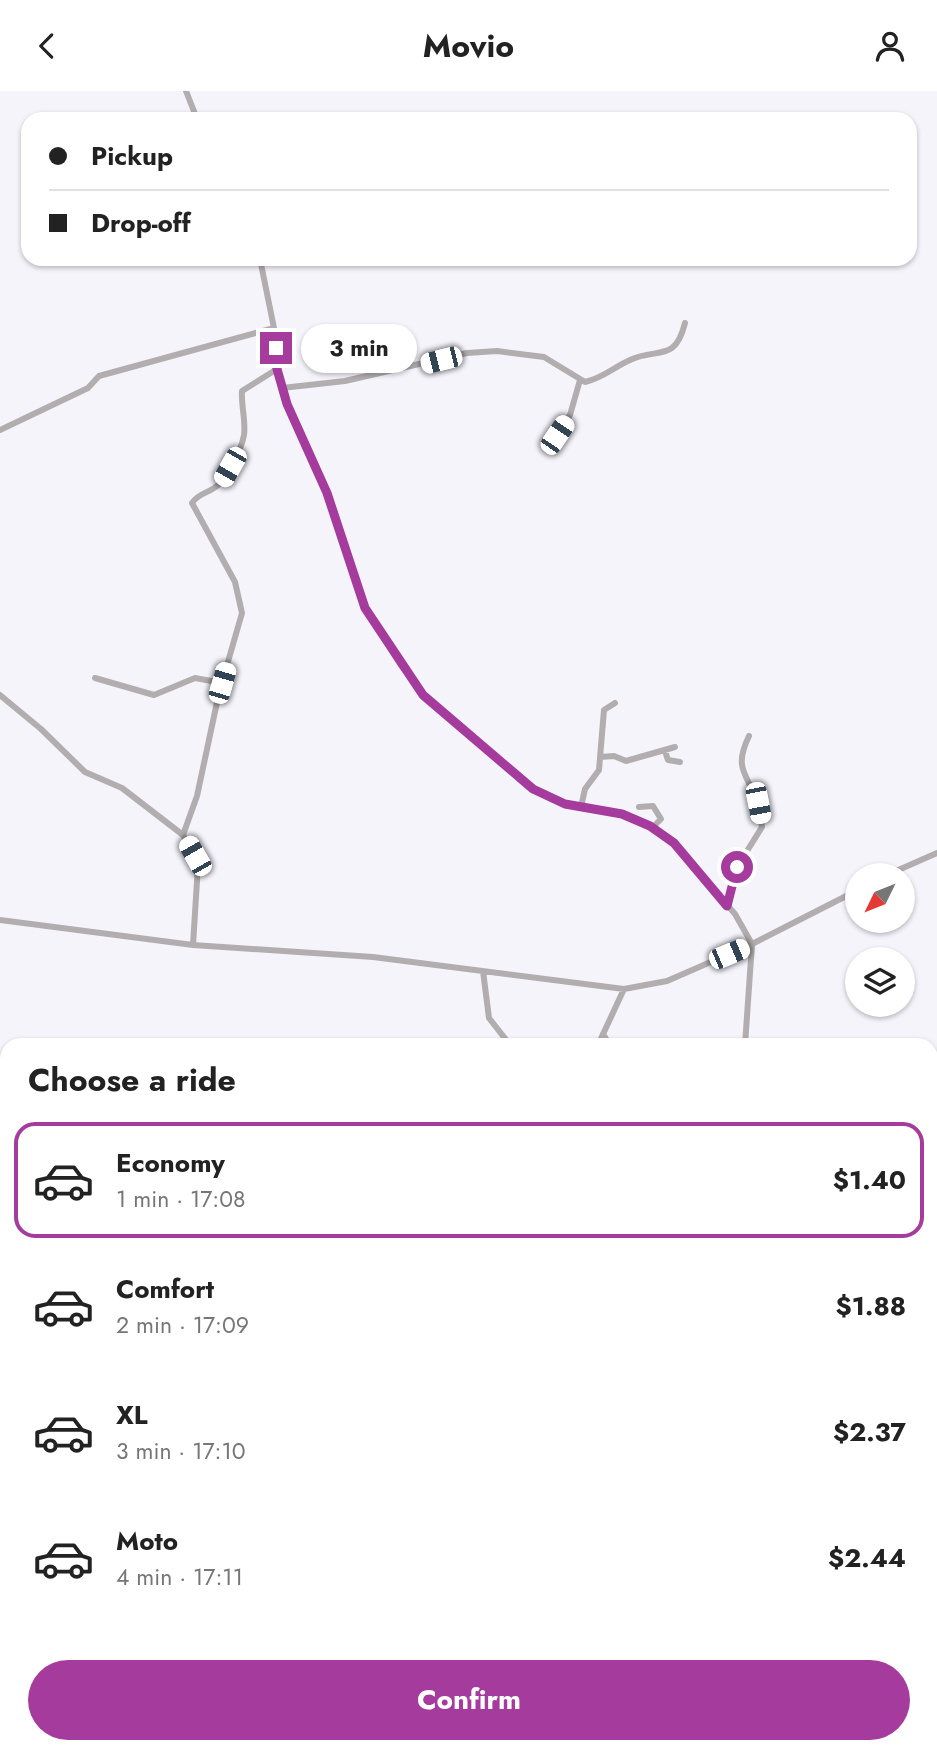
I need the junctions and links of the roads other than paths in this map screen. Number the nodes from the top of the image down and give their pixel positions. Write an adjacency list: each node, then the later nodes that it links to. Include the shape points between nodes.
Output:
1 (186, 91): 2 (street)
2 (194, 112)
3 (261, 266): 5 (street)
4 (685, 323): 7 (street, via 676,345 667,351 632,359 598,379)
5 (274, 328): 6 (street); 9 (street, via 99,376 88,388)
6 (277, 369): 8 (street); 12 (street, via 242,391 244,436 239,451 221,482 192,503 241,597 242,613)
7 (580, 380): 8 (street, via 544,357 497,351 467,353 345,381); 10 (street, via 570,415)
8 (282, 388): 20 (street, via 327,493 365,608 400,664 423,695 533,789)
9 (0, 430)
10 (557, 435)
11 (95, 678): 12 (street, via 154,695 195,678)
12 (222, 683): 23 (street, via 197,796)
13 (0, 695): 23 (street, via 85,772 122,788)
14 (615, 703): 18 (street, via 604,710)
15 (749, 736): 27 (street, via 741,753 744,777 758,803 762,827 737,867)
16 (675, 747): 17 (street)
17 (666, 751): 18 (street, via 626,761); 19 (street, via 668,760)
18 (600, 757): 20 (street, via 599,770 585,789)
19 (680, 762)
20 (581, 807): 22 (street, via 622,814)
21 (639, 807): 22 (street, via 653,806 661,820)
22 (652, 828): 27 (street, via 674,843)
23 (183, 835): 30 (street, via 198,865)
24 (937, 853): 25 (street)
25 (914, 863)
26 (845, 897): 29 (street)
27 (727, 906): 29 (street)
28 (0, 920): 30 (street)
29 (752, 944): 32 (street, via 667,981); 37 (street)
30 (193, 945): 31 (street, via 373,957)
31 (483, 971): 32 (street); 34 (street, via 489,1019)
32 (624, 989): 33 (street)
33 (603, 1034): 35 (street); 36 (street)
34 (504, 1038)
35 (601, 1038)
36 (606, 1038)
37 (745, 1038)

